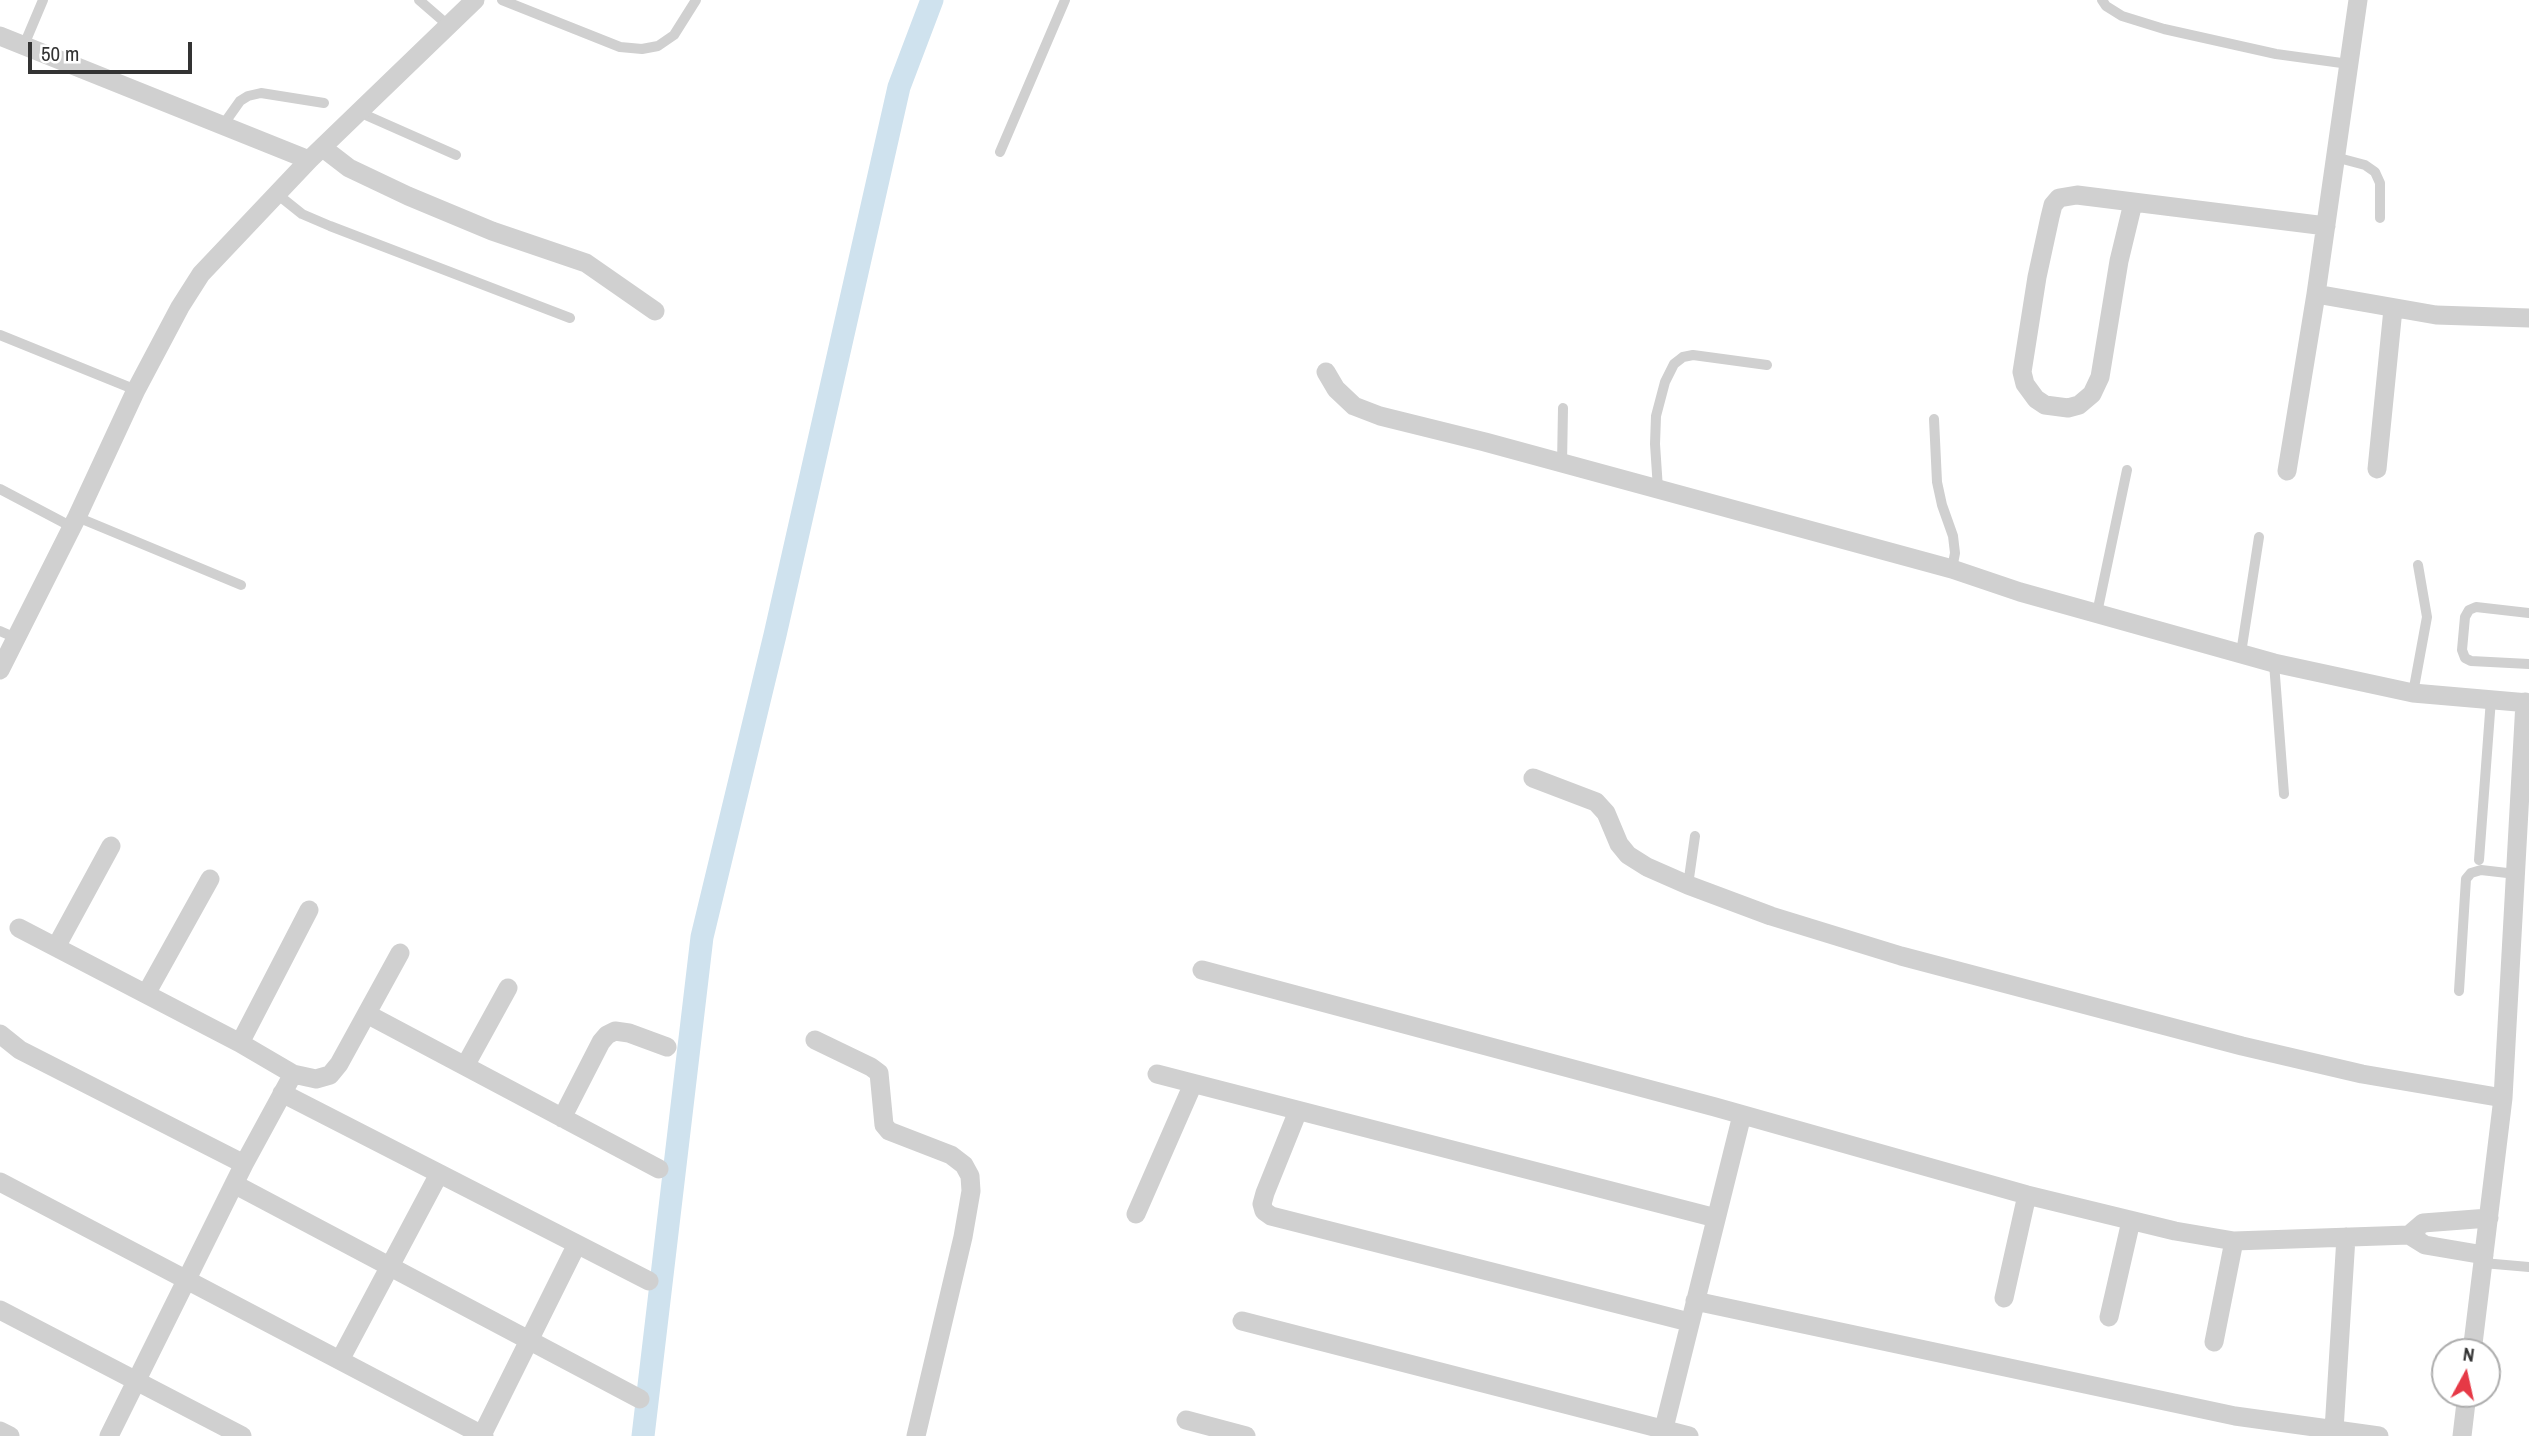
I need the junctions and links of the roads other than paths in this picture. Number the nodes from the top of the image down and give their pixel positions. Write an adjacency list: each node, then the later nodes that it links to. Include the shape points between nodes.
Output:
1 (43, 0): 11 (lane)
2 (419, 0): 9 (lane)
3 (475, 0): 9 (street)
4 (502, 0): 5 (lane, via 620,47 642,50 674,35)
5 (696, 0)
6 (1065, 0): 16 (lane)
7 (2102, 0): 12 (lane, via 2122,16 2164,29 2276,54)
8 (2358, 0): 12 (street)
9 (449, 26): 14 (street)
10 (0, 36): 11 (street)
11 (24, 45): 15 (street)
12 (2349, 64): 19 (street)
13 (324, 103): 15 (lane, via 261,93 240,101)
14 (361, 113): 17 (street); 18 (lane)
15 (223, 125): 17 (street)
16 (1000, 152)
17 (316, 154): 20 (street); 26 (street, via 492,231 586,263)
18 (456, 155)
19 (2336, 156): 22 (lane, via 2375,172 2380,183); 23 (street)
20 (277, 194): 27 (lane, via 302,214 330,226); 32 (street, via 201,274)
21 (2133, 203): 21 (street, via 2100,377 2092,394 2079,405 2045,405 2025,384 2022,372 2053,205 2068,195); 23 (street)
22 (2380, 218)
23 (2326, 226): 24 (street)
24 (2316, 294): 25 (street); 38 (street)
25 (2393, 309): 28 (street); 36 (street)
26 (655, 311)
27 (570, 318)
28 (2529, 318)
29 (0, 335): 32 (lane)
30 (1767, 365): 40 (lane, via 1693,355 1674,364 1657,416)
31 (1326, 372): 35 (street, via 1354,406)
32 (136, 390): 41 (street)
33 (1563, 408): 35 (lane)
34 (1934, 419): 44 (lane, via 1937,482 1953,536)
35 (1562, 464): 40 (street)
36 (2377, 469)
37 (2127, 470): 46 (lane)
38 (2287, 471)
39 (0, 489): 41 (lane)
40 (1658, 490): 44 (street)
41 (74, 522): 45 (lane); 48 (street)
42 (2259, 537): 49 (lane)
43 (2418, 565): 53 (lane, via 2427,617)
44 (1952, 569): 46 (street)
45 (241, 585)
46 (2097, 613): 49 (street)
47 (2529, 613): 51 (lane, via 2469,610 2462,650 2471,661)
48 (8, 634): 52 (street)
49 (2241, 653): 50 (street)
50 (2274, 663): 53 (street); 57 (lane)
51 (2529, 664)
52 (0, 670)
53 (2413, 693): 54 (street)
54 (2491, 699): 55 (street); 60 (lane)
55 (2527, 702): 61 (street)
56 (1533, 778): 63 (street, via 1597,802 1628,855)
57 (2284, 794)
58 (1695, 835): 63 (lane)
59 (111, 846): 66 (street)
60 (2479, 860)
61 (2516, 874): 70 (lane, via 2481,870 2466,879); 84 (street)
62 (210, 879): 71 (street)
63 (1688, 885): 84 (street, via 1901,956 2242,1046 2362,1074)
64 (309, 910): 75 (street)
65 (19, 928): 66 (street)
66 (56, 947): 71 (street)
67 (400, 953): 72 (street)
68 (1202, 970): 86 (street)
69 (508, 988): 79 (street)
70 (2459, 991)
71 (146, 994): 75 (street)
72 (367, 1014): 79 (street); 80 (street, via 330,1075 316,1079)
73 (0, 1034): 78 (street)
74 (815, 1040): 128 (street, via 878,1073 888,1131 951,1154 970,1176 963,1237)
75 (240, 1043): 80 (street)
76 (0, 1045): 78 (street)
77 (667, 1047): 87 (street, via 629,1033 607,1035)
78 (20, 1050): 88 (street)
79 (465, 1066): 87 (street)
80 (293, 1073): 83 (street)
81 (1157, 1074): 82 (street)
82 (1194, 1084): 85 (street); 94 (street)
83 (282, 1093): 88 (street); 90 (street)
84 (2503, 1098): 95 (street)
85 (1297, 1111): 96 (street); 112 (street, via 1262,1204 1270,1216)
86 (1742, 1115): 93 (street); 96 (street)
87 (562, 1118): 89 (street)
88 (244, 1164): 92 (street)
89 (659, 1169)
90 (439, 1174): 101 (street); 103 (street)
91 (0, 1182): 105 (street)
92 (234, 1184): 103 (street); 105 (street)
93 (2027, 1195): 97 (street); 107 (street)
94 (1136, 1214)
95 (2489, 1217): 98 (street, via 2423,1223); 102 (street)
96 (1716, 1218): 108 (street)
97 (2131, 1221): 100 (street); 110 (street)
98 (2409, 1235): 99 (street); 102 (street, via 2425,1245)
99 (2346, 1237): 100 (street); 121 (street)
100 (2234, 1241): 115 (street)
101 (577, 1244): 106 (street); 114 (street)
102 (2484, 1259): 104 (lane); 113 (street)
103 (390, 1266): 114 (street); 116 (street)
104 (2529, 1266)
105 (187, 1280): 116 (street); 117 (street)
106 (649, 1282)
107 (2004, 1298)
108 (1695, 1301): 112 (street); 121 (street, via 2235,1416)
109 (0, 1310): 117 (street)
110 (2109, 1317)
111 (1242, 1321): 123 (street)
112 (1689, 1322): 123 (street)
113 (2474, 1338)
114 (528, 1339): 118 (street); 124 (street)
115 (2214, 1342)
116 (340, 1360): 124 (street)
117 (137, 1383): 126 (street); 127 (street)
118 (640, 1399)
119 (2465, 1408): 132 (street)
120 (1186, 1420): 129 (street)
121 (2334, 1430): 131 (street)
122 (0, 1431): 125 (street)
123 (1662, 1433): 130 (street)
124 (483, 1435)
125 (10, 1436)
126 (109, 1436)
127 (242, 1436)
128 (916, 1436)
129 (1246, 1436)
130 (1689, 1436)
131 (2379, 1436)
132 (2462, 1436)

